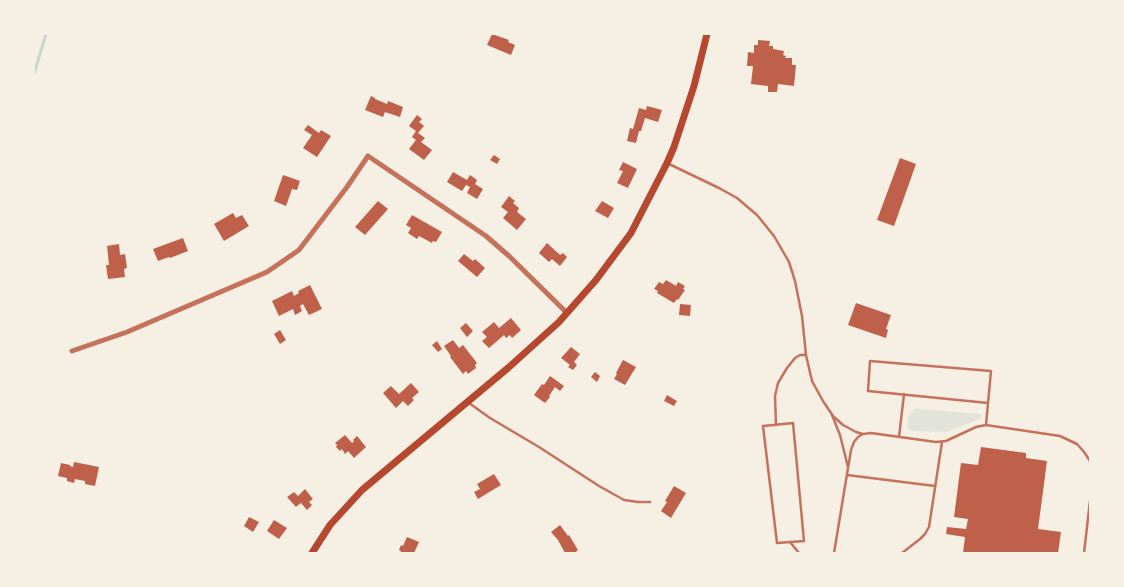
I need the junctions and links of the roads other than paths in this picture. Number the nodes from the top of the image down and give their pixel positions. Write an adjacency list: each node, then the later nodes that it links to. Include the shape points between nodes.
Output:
1 (707, 34): 2 (main road, via 694,86)
2 (667, 163): 3 (main road, via 631,233); 5 (lane, via 729,194 768,228 783,250 793,275 802,312)
3 (567, 313): 4 (street, via 486,236 368,156 299,250 267,272 127,332); 7 (main road)
4 (72, 351)
5 (806, 355): 9 (lane, via 815,388); 11 (lane, via 797,356 778,383)
6 (904, 394): 8 (lane); 8 (lane, via 868,391 870,361 991,372); 13 (lane)
7 (468, 402): 20 (lane, via 624,500); 22 (main road, via 362,490 330,526)
8 (988, 402): 10 (lane)
9 (830, 412): 12 (lane, via 843,425); 16 (lane)
10 (986, 424): 14 (lane); 15 (lane, via 1067,439 1081,448)
11 (776, 425): 21 (lane, via 763,426 777,543); 21 (lane, via 793,423 804,540)
12 (863, 434): 13 (lane); 16 (lane, via 854,442)
13 (900, 437): 14 (lane)
14 (942, 442): 18 (lane)
15 (1090, 461)
16 (848, 468): 17 (lane)
17 (847, 475): 18 (lane); 24 (lane)
18 (935, 486): 25 (lane, via 929,528)
19 (1090, 501): 26 (lane)
20 (650, 502)
21 (790, 542): 23 (lane)
22 (312, 553)
23 (799, 553)
24 (834, 553)
25 (902, 553)
26 (1084, 553)

